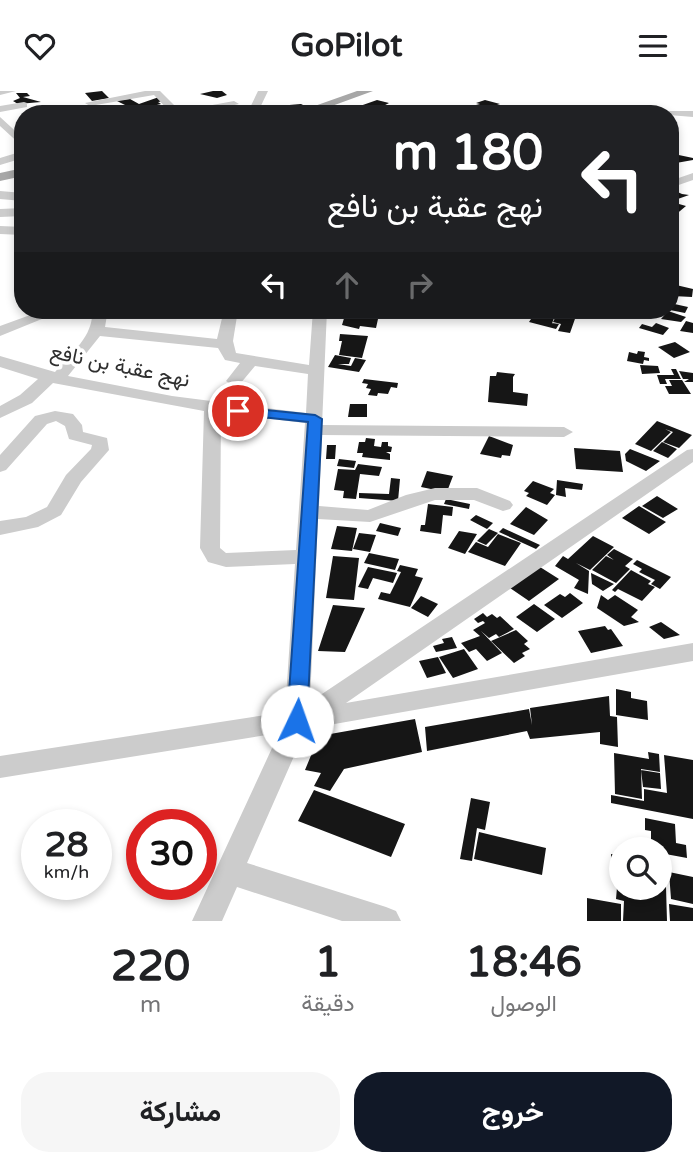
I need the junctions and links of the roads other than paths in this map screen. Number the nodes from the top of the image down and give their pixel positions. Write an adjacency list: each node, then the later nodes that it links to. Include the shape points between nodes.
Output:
1 (11, 91): 5 (street)
2 (155, 91): 6 (street); 8 (street)
3 (368, 91): 10 (main road)
4 (379, 91): 11 (main road)
5 (0, 92)
6 (90, 103)
7 (234, 104): 9 (street)
8 (169, 105)
9 (228, 105)
10 (337, 105)
11 (340, 105)
12 (33, 319): 16 (street)
13 (100, 319): 17 (street)
14 (229, 319): 18 (street)
15 (320, 319): 21 (street)
16 (0, 331)
17 (96, 331): 18 (street); 22 (street)
18 (224, 344): 20 (street, via 231,357)
19 (0, 361): 22 (street, نهج عقبة بن نافع)
20 (250, 362): 21 (street); 23 (street)
21 (317, 371): 26 (street)
22 (55, 377): 24 (street, نهج عقبة بن نافع); 25 (street)
23 (234, 380)
24 (213, 409): 26 (street, نهج عقبة بن نافع); 33 (street, via 210,548 215,557)
25 (0, 413)
26 (315, 425): 27 (street, نهج عقبة بن نافع); 31 (street)
27 (564, 432)
28 (693, 454): 35 (street)
29 (0, 466): 32 (street, via 48,417 67,418 75,435 100,442 100,450 73,479 54,511)
30 (503, 505): 31 (street, via 477,495 435,494 370,516)
31 (309, 512): 33 (street)
32 (0, 529)
33 (307, 558): 35 (street)
34 (693, 652): 35 (street)
35 (300, 720): 36 (street); 37 (street)
36 (0, 767)
37 (229, 871): 38 (street); 39 (street)
38 (207, 921)
39 (386, 921)

